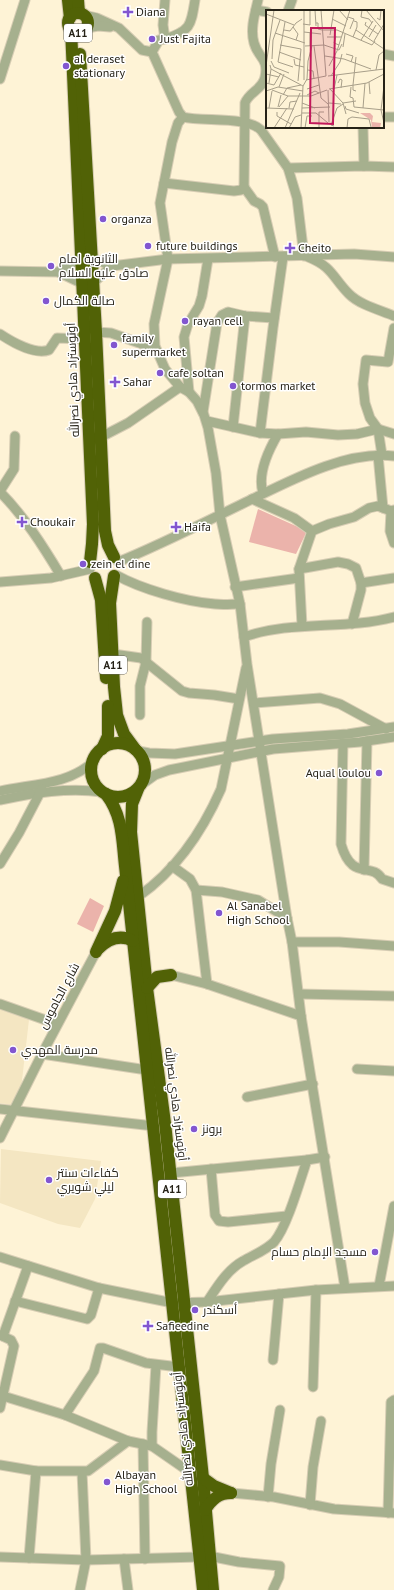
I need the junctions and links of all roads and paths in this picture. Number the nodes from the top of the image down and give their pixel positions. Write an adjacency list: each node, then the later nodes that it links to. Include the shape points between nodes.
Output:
1 (25, 0): 17 (street)
2 (68, 0): 11 (highway, أوتوستراد هادي نصرالله / A11)
3 (78, 0): 11 (highway, أوتوستراد هادي نصرالله / A11)
4 (165, 0): 13 (street)
5 (195, 0): 13 (street, via 192,18 187,28)
6 (258, 0): 8 (street)
7 (292, 0): 9 (street)
8 (256, 10): 10 (street); 21 (street, via 253,24 254,42 265,61 266,71 263,83 246,101)
9 (288, 10)
10 (266, 12)
11 (78, 23): 12 (street); 12 (street, via 97,18); 31 (highway, أوتوستراد هادي نصرالله / A11)
12 (119, 28): 14 (street, via 142,50)
13 (165, 39): 14 (street, via 159,40)
14 (152, 52): 18 (street)
15 (384, 54): 16 (street)
16 (394, 56)
17 (0, 79)
18 (183, 117): 21 (street); 26 (street, via 178,123 172,142)
19 (384, 117): 20 (street)
20 (394, 118)
21 (245, 122): 25 (street, via 256,125 261,130); 27 (street)
22 (363, 128): 23 (street)
23 (364, 166): 24 (street); 25 (street)
24 (394, 167)
25 (288, 168): 28 (street, via 297,198)
26 (164, 183): 27 (street, via 234,191); 33 (street, via 160,207)
27 (244, 187): 29 (street, via 260,204)
28 (304, 256): 29 (street); 30 (street, via 354,254); 39 (street, via 324,264 355,299)
29 (280, 257): 32 (street); 40 (street)
30 (394, 257)
31 (86, 258): 34 (street); 36 (street); 37 (highway, أوتوستراد هادي نصرالله / A11)
32 (208, 259): 33 (street); 48 (street, via 202,296 184,337)
33 (168, 260): 34 (street); 45 (street, via 154,324)
34 (112, 266): 37 (street)
35 (0, 270): 36 (street)
36 (58, 272): 37 (street)
37 (88, 284): 42 (highway, أوتوستراد هادي نصرالله / A11); 44 (highway, أوتوستراد هادي نصرالله / A11)
38 (245, 316): 40 (street); 49 (street, via 228,312 218,321); 50 (street)
39 (394, 316)
40 (274, 318): 52 (street)
41 (394, 328): 46 (street)
42 (96, 332): 45 (street, via 111,333); 56 (highway, أوتوستراد هادي نصرالله / A11)
43 (0, 334): 44 (street, via 38,352 49,350 57,338)
44 (85, 339): 67 (highway, أوتوستراد هادي نصرالله / A11)
45 (156, 349): 47 (street, via 165,369)
46 (391, 363): 51 (street, via 366,360 365,364 365,403 370,418)
47 (180, 387): 48 (street); 56 (street, via 128,423)
48 (189, 392): 49 (street)
49 (205, 416): 50 (street); 63 (street, via 216,473)
50 (233, 427): 52 (street)
51 (378, 429): 53 (street, via 338,435 306,432); 54 (street); 57 (street)
52 (260, 433): 53 (street)
53 (278, 434): 60 (street, via 263,468)
54 (394, 434)
55 (15, 436): 59 (street, via 14,469)
56 (101, 437): 66 (highway, أوتوستراد هادي نصرالله / A11, via 105,531)
57 (380, 455): 58 (street); 60 (street, via 335,464); 62 (street)
58 (394, 456)
59 (0, 491): 69 (street, via 21,516)
60 (263, 493): 61 (street)
61 (252, 499): 63 (street); 64 (street, via 294,518)
62 (389, 510): 64 (street, via 378,506 369,508 354,517); 65 (street, via 390,531)
63 (220, 515): 66 (street); 74 (street)
64 (312, 532): 68 (street)
65 (394, 543)
66 (116, 559): 67 (highway, via 108,553 101,552 94,556); 70 (highway, A11, via 118,569)
67 (92, 570): 69 (street); 70 (highway, via 104,581); 93 (highway, أوتوستراد هادي نصرالله / A11, via 101,600 109,720 108,736)
68 (299, 573): 73 (street, via 328,563 344,563 357,568); 74 (street); 79 (street)
69 (61, 576): 72 (street)
70 (115, 576): 75 (street, via 191,601); 81 (highway, أوتوستراد هادي نصرالله / A11, via 110,603)
71 (394, 578): 73 (street)
72 (0, 582)
73 (361, 582): 78 (street)
74 (235, 587): 75 (street)
75 (240, 604): 80 (street)
76 (394, 617): 78 (street)
77 (147, 622): 82 (street)
78 (352, 624): 79 (street)
79 (302, 626): 80 (street, via 257,632)
80 (244, 637): 83 (street)
81 (113, 654): 82 (street, via 141,658); 94 (highway, أوتوستراد هادي نصرالله / A11, via 117,720)
82 (146, 662): 84 (street, via 189,693); 86 (street, via 140,686)
83 (247, 664): 84 (street); 85 (street)
84 (239, 699): 92 (street)
85 (254, 703): 87 (street, via 320,698 340,704); 89 (street)
86 (140, 715)
87 (390, 728): 89 (street)
88 (394, 737): 90 (street)
89 (259, 741): 92 (street); 95 (street)
90 (367, 741): 91 (street); 107 (street)
91 (343, 743): 95 (street); 107 (street, via 341,844 349,862)
92 (229, 746): 94 (street, via 175,754 154,754); 96 (street)
93 (102, 749): 94 (highway, via 116,744); 97 (highway, أوتوستراد هادي نصرالله / A11)
94 (136, 750): 99 (highway, أوتوستراد هادي نصرالله / A11, via 143,759 145,768)
95 (260, 752): 96 (street); 111 (street)
96 (227, 759): 99 (street, via 169,770 155,775); 106 (street, via 216,802 193,840)
97 (94, 761): 98 (street, via 73,776); 102 (highway, أوتوستراد هادي نصرالله / A11, via 92,777)
98 (44, 783): 100 (street); 101 (street)
99 (139, 787): 102 (highway, via 123,797); 110 (highway, أوتوستراد هادي نصرالله / A11, via 132,804 130,819)
100 (0, 791)
101 (41, 793): 102 (street, via 71,790); 103 (street); 104 (street)
102 (104, 793): 105 (highway, أوتوستراد هادي نصرالله / A11, via 116,808)
103 (0, 800)
104 (0, 864)
105 (126, 866): 112 (highway, أوتوستراد هادي نصرالله / A11); 115 (highway, via 117,906)
106 (172, 866): 109 (street, via 190,879); 110 (street)
107 (364, 870): 108 (street, via 374,871 382,879)
108 (394, 883)
109 (196, 890): 111 (street, via 222,892 258,900); 118 (street)
110 (139, 896): 116 (highway, أوتوستراد هادي نصرالله / A11)
111 (287, 918): 113 (street)
112 (133, 941): 115 (highway, via 115,938); 126 (highway, أوتوستراد هادي نصرالله / A11)
113 (292, 942): 114 (street); 120 (street)
114 (394, 946)
115 (96, 952): 124 (street, شارع الجاموس)
116 (145, 962): 117 (highway); 119 (highway, أوتوستراد هادي نصرالله / A11)
117 (171, 974): 118 (street); 119 (highway, via 157,977)
118 (207, 984): 123 (street)
119 (147, 988): 138 (highway, أوتوستراد هادي نصرالله / A11)
120 (299, 994): 121 (street); 123 (street)
121 (394, 996)
122 (0, 1004): 124 (street)
123 (301, 1016): 129 (street)
124 (57, 1024): 125 (street, شارع الجاموس)
125 (42, 1054): 126 (street); 132 (street, شارع الجاموس)
126 (147, 1070): 133 (highway, أوتوستراد هادي نصرالله / A11)
127 (357, 1070): 128 (street)
128 (394, 1070)
129 (313, 1084): 130 (street); 135 (street)
130 (247, 1097)
131 (0, 1109): 132 (street)
132 (13, 1111): 133 (street); 134 (street, شارع الجاموس)
133 (154, 1126): 151 (highway, أوتوستراد هادي نصرالله / A11)
134 (0, 1138)
135 (325, 1157): 136 (street); 146 (street)
136 (307, 1160): 137 (street); 140 (street)
137 (211, 1169): 138 (street); 140 (street, via 215,1215 219,1221)
138 (171, 1173): 151 (highway, أوتوستراد هادي نصرالله / A11)
139 (394, 1206): 143 (street)
140 (287, 1216): 150 (street, via 275,1241 233,1268)
141 (0, 1257): 142 (street)
142 (28, 1266): 145 (street); 149 (street)
143 (379, 1286): 144 (street); 146 (street)
144 (394, 1286)
145 (98, 1288): 149 (street, via 91,1315 87,1319); 151 (street)
146 (345, 1288): 147 (street)
147 (316, 1290): 148 (street); 156 (street)
148 (279, 1294): 150 (street); 153 (street)
149 (15, 1301): 152 (street)
150 (207, 1302): 151 (street)
151 (178, 1303): 155 (highway, أوتوستراد هادي نصرالله / A11); 169 (highway, أوتوستراد هادي نصرالله / A11)
152 (1, 1336): 157 (street, via 11,1340 14,1346)
153 (273, 1360)
154 (156, 1365): 155 (street); 161 (street, via 100,1348 94,1371); 164 (street, via 152,1432)
155 (179, 1367): 168 (highway, أوتوستراد هادي نصرالله / A11)
156 (313, 1387)
157 (3, 1396): 159 (street); 161 (street)
158 (394, 1400): 174 (street, via 391,1402)
159 (0, 1408)
160 (280, 1410): 171 (street)
161 (65, 1415): 163 (street)
162 (321, 1420): 172 (street)
163 (128, 1441): 164 (street); 167 (street, via 88,1471)
164 (148, 1445): 168 (street); 179 (street)
165 (0, 1464): 166 (street)
166 (36, 1471): 167 (street); 177 (street)
167 (82, 1472): 180 (street)
168 (191, 1473): 176 (highway, أوتوستراد هادي نصرالله / A11)
169 (203, 1478): 170 (highway); 173 (highway, أوتوستراد هادي نصرالله / A11)
170 (231, 1493): 171 (street); 173 (highway, via 217,1496)
171 (268, 1497): 172 (street)
172 (310, 1505): 174 (street)
173 (205, 1510): 176 (highway, أوتوستراد هادي نصرالله / A11)
174 (391, 1513)
175 (0, 1557): 177 (street)
176 (204, 1557): 179 (street); 183 (highway, أوتوستراد هادي نصرالله / A11); 184 (highway, أوتوستراد هادي نصرالله / A11); 185 (street, via 279,1565 280,1572)
177 (29, 1558): 180 (street)
178 (124, 1559): 179 (street); 180 (street); 182 (street)
179 (145, 1559)
180 (86, 1560): 181 (street)
181 (80, 1590)
182 (128, 1590)
183 (203, 1590)
184 (213, 1590)
185 (273, 1590)

